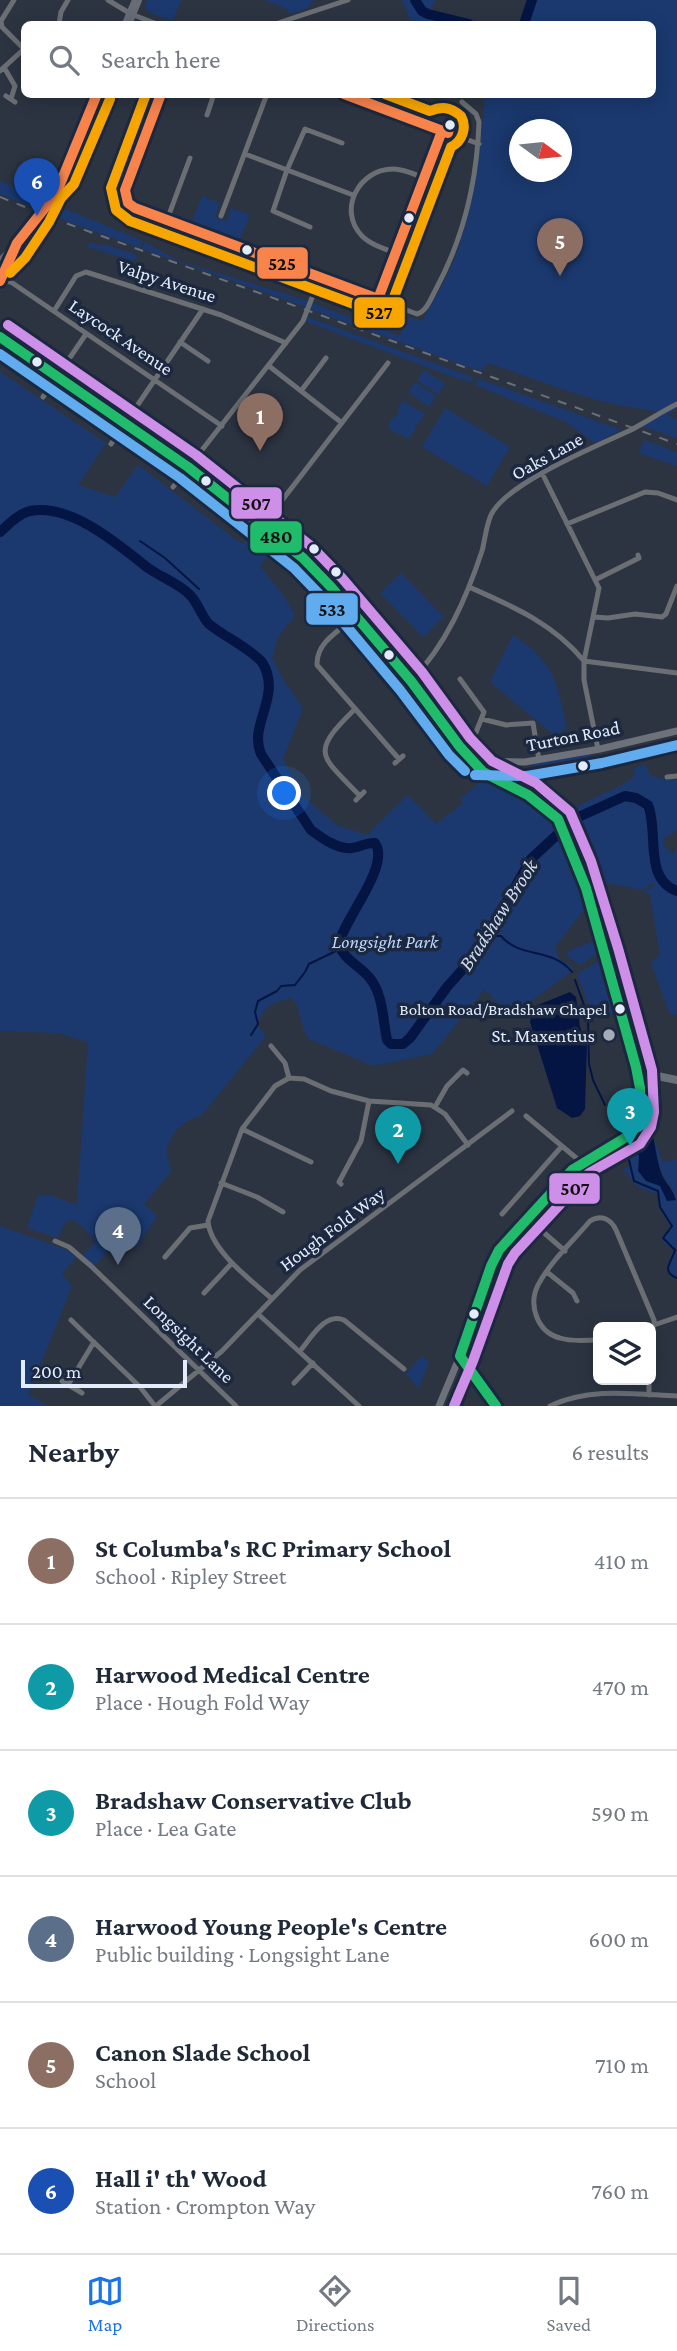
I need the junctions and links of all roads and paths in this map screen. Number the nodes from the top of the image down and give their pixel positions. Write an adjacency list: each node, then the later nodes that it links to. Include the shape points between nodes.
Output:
1 (14, 0): 11 (street, via 1,21)
2 (68, 0): 7 (street)
3 (108, 0): 6 (street)
4 (137, 0): 6 (highway)
5 (348, 0): 10 (street)
6 (131, 14): 8 (highway); 9 (street)
7 (59, 21)
8 (128, 21)
9 (149, 21)
10 (284, 21)
11 (21, 46)
12 (21, 52): 13 (street)
13 (2, 70): 20 (street, via 15,86)
14 (95, 98): 36 (highway, via 62,177)
15 (160, 98): 33 (street, via 125,194 131,206)
16 (213, 98): 22 (street)
17 (266, 98): 27 (street)
18 (353, 98): 23 (street)
19 (414, 98): 23 (street)
20 (11, 99)
21 (462, 102): 26 (street, via 478,118)
22 (207, 115)
23 (407, 118): 24 (street)
24 (442, 131): 26 (street); 30 (street)
25 (342, 143): 29 (street, via 305,129)
26 (479, 144): 40 (street, via 460,233 423,312 417,314)
27 (245, 154): 29 (street); 32 (street)
28 (190, 158): 33 (street)
29 (287, 170): 31 (street); 34 (street, via 273,211)
30 (424, 178): 31 (street, via 402,170 382,171 364,180); 35 (street)
31 (353, 195): 35 (street, via 357,230 372,243)
32 (221, 216)
33 (167, 220): 38 (street)
34 (310, 227)
35 (396, 253): 40 (street)
36 (6, 257): 37 (main road); 39 (highway)
37 (0, 272)
38 (320, 277): 40 (street); 46 (street, via 303,321)
39 (3, 280): 42 (street, Laycock Avenue)
40 (377, 299)
41 (203, 309): 42 (street, Valpy Avenue, via 86,272 76,276); 45 (street); 46 (street, Valpy Avenue)
42 (54, 311): 43 (street, Laycock Avenue)
43 (86, 334): 51 (street); 52 (street, Laycock Avenue)
44 (0, 337): 51 (main road)
45 (180, 342): 48 (street); 52 (street)
46 (286, 343): 50 (street)
47 (326, 358): 53 (street)
48 (208, 361)
49 (388, 363): 57 (street)
50 (269, 366): 53 (street); 58 (street)
51 (57, 376): 54 (street); 56 (main road)
52 (155, 379): 56 (street); 58 (street, Laycock Avenue)
53 (301, 391): 57 (street)
54 (43, 397)
55 (677, 404): 61 (street, Oaks Lane)
56 (125, 423): 59 (street); 60 (main road)
57 (342, 423): 65 (street)
58 (222, 426): 60 (street)
59 (111, 444)
60 (188, 467): 62 (street); 65 (main road)
61 (542, 473): 64 (street); 69 (street, Oaks Lane, via 492,513)
62 (173, 487)
63 (677, 500): 64 (street, via 645,492)
64 (567, 524): 67 (street)
65 (263, 525): 70 (main road, via 311,566)
66 (638, 555): 67 (street)
67 (595, 580): 71 (street, via 599,591)
68 (677, 586): 71 (street, via 662,617)
69 (469, 587): 72 (street, via 537,619); 75 (street, Oaks Lane, via 436,651)
70 (356, 617): 75 (main road); 76 (street, via 324,643 317,661)
71 (594, 617): 72 (street)
72 (584, 661): 73 (street); 79 (street)
73 (677, 673)
74 (460, 678): 77 (street, via 483,709)
75 (411, 681): 80 (main road)
76 (354, 710): 81 (street); 86 (street, via 328,738 326,753 332,767)
77 (482, 719): 80 (street); 82 (street, via 508,725 533,723)
78 (677, 731): 79 (main road, Turton Road)
79 (598, 749): 82 (main road, Turton Road)
80 (467, 755): 83 (main road)
81 (399, 760)
82 (539, 760): 83 (main road, Turton Road)
83 (475, 761): 88 (main road, via 483,772 527,795 558,819 586,888)
84 (677, 776): 85 (street)
85 (667, 777)
86 (360, 796)
87 (271, 1046): 90 (street, via 285,1063)
88 (638, 1072): 91 (main road); 100 (main road, via 640,1114 634,1131)
89 (467, 1073): 93 (street, via 463,1070 451,1081)
90 (289, 1078): 92 (street); 96 (street, via 275,1086)
91 (677, 1080)
92 (369, 1101): 93 (street); 102 (street, via 362,1141)
93 (435, 1107): 97 (street)
94 (512, 1111): 97 (street, Hough Fold Way, via 509,1119)
95 (526, 1116): 98 (street)
96 (242, 1129): 99 (street); 101 (street)
97 (468, 1145): 113 (street, Hough Fold Way, via 300,1270)
98 (562, 1146): 100 (street); 104 (street)
99 (311, 1162)
100 (581, 1162): 105 (main road)
101 (221, 1182): 103 (street); 106 (street)
102 (341, 1185)
103 (283, 1212)
104 (502, 1214)
105 (527, 1218): 108 (street); 123 (main road, via 495,1258)
106 (208, 1224): 109 (street, via 190,1228); 110 (street)
107 (55, 1241): 126 (street, Longsight Lane, via 91,1266)
108 (565, 1251): 111 (street); 118 (street, via 590,1221 599,1217 609,1220 617,1230)
109 (164, 1258)
110 (232, 1263): 112 (street); 113 (street)
111 (547, 1272): 114 (street); 120 (street, via 534,1297 542,1326 562,1339)
112 (203, 1294)
113 (271, 1298): 115 (street, Hough Fold Way)
114 (578, 1301)
115 (258, 1314): 122 (street); 126 (street, Hough Fold Way)
116 (677, 1317): 119 (street)
117 (71, 1320): 121 (street)
118 (651, 1322)
119 (656, 1327)
120 (593, 1340)
121 (94, 1342): 129 (street, via 65,1383); 134 (street)
122 (300, 1351): 124 (street); 125 (street, via 328,1320 337,1317)
123 (460, 1356): 136 (main road); 137 (main road)
124 (313, 1363): 127 (street); 133 (street)
125 (404, 1369)
126 (200, 1370): 134 (street, Hough Fold Way); 135 (street, Longsight Lane)
127 (294, 1383)
128 (649, 1385): 130 (street)
129 (82, 1393)
130 (649, 1395): 131 (street); 132 (street, via 597,1393)
131 (677, 1396)
132 (570, 1398): 138 (street); 139 (street)
133 (361, 1405)
134 (156, 1406)
135 (236, 1406)
136 (439, 1406)
137 (496, 1406)
138 (550, 1406)
139 (573, 1406)

